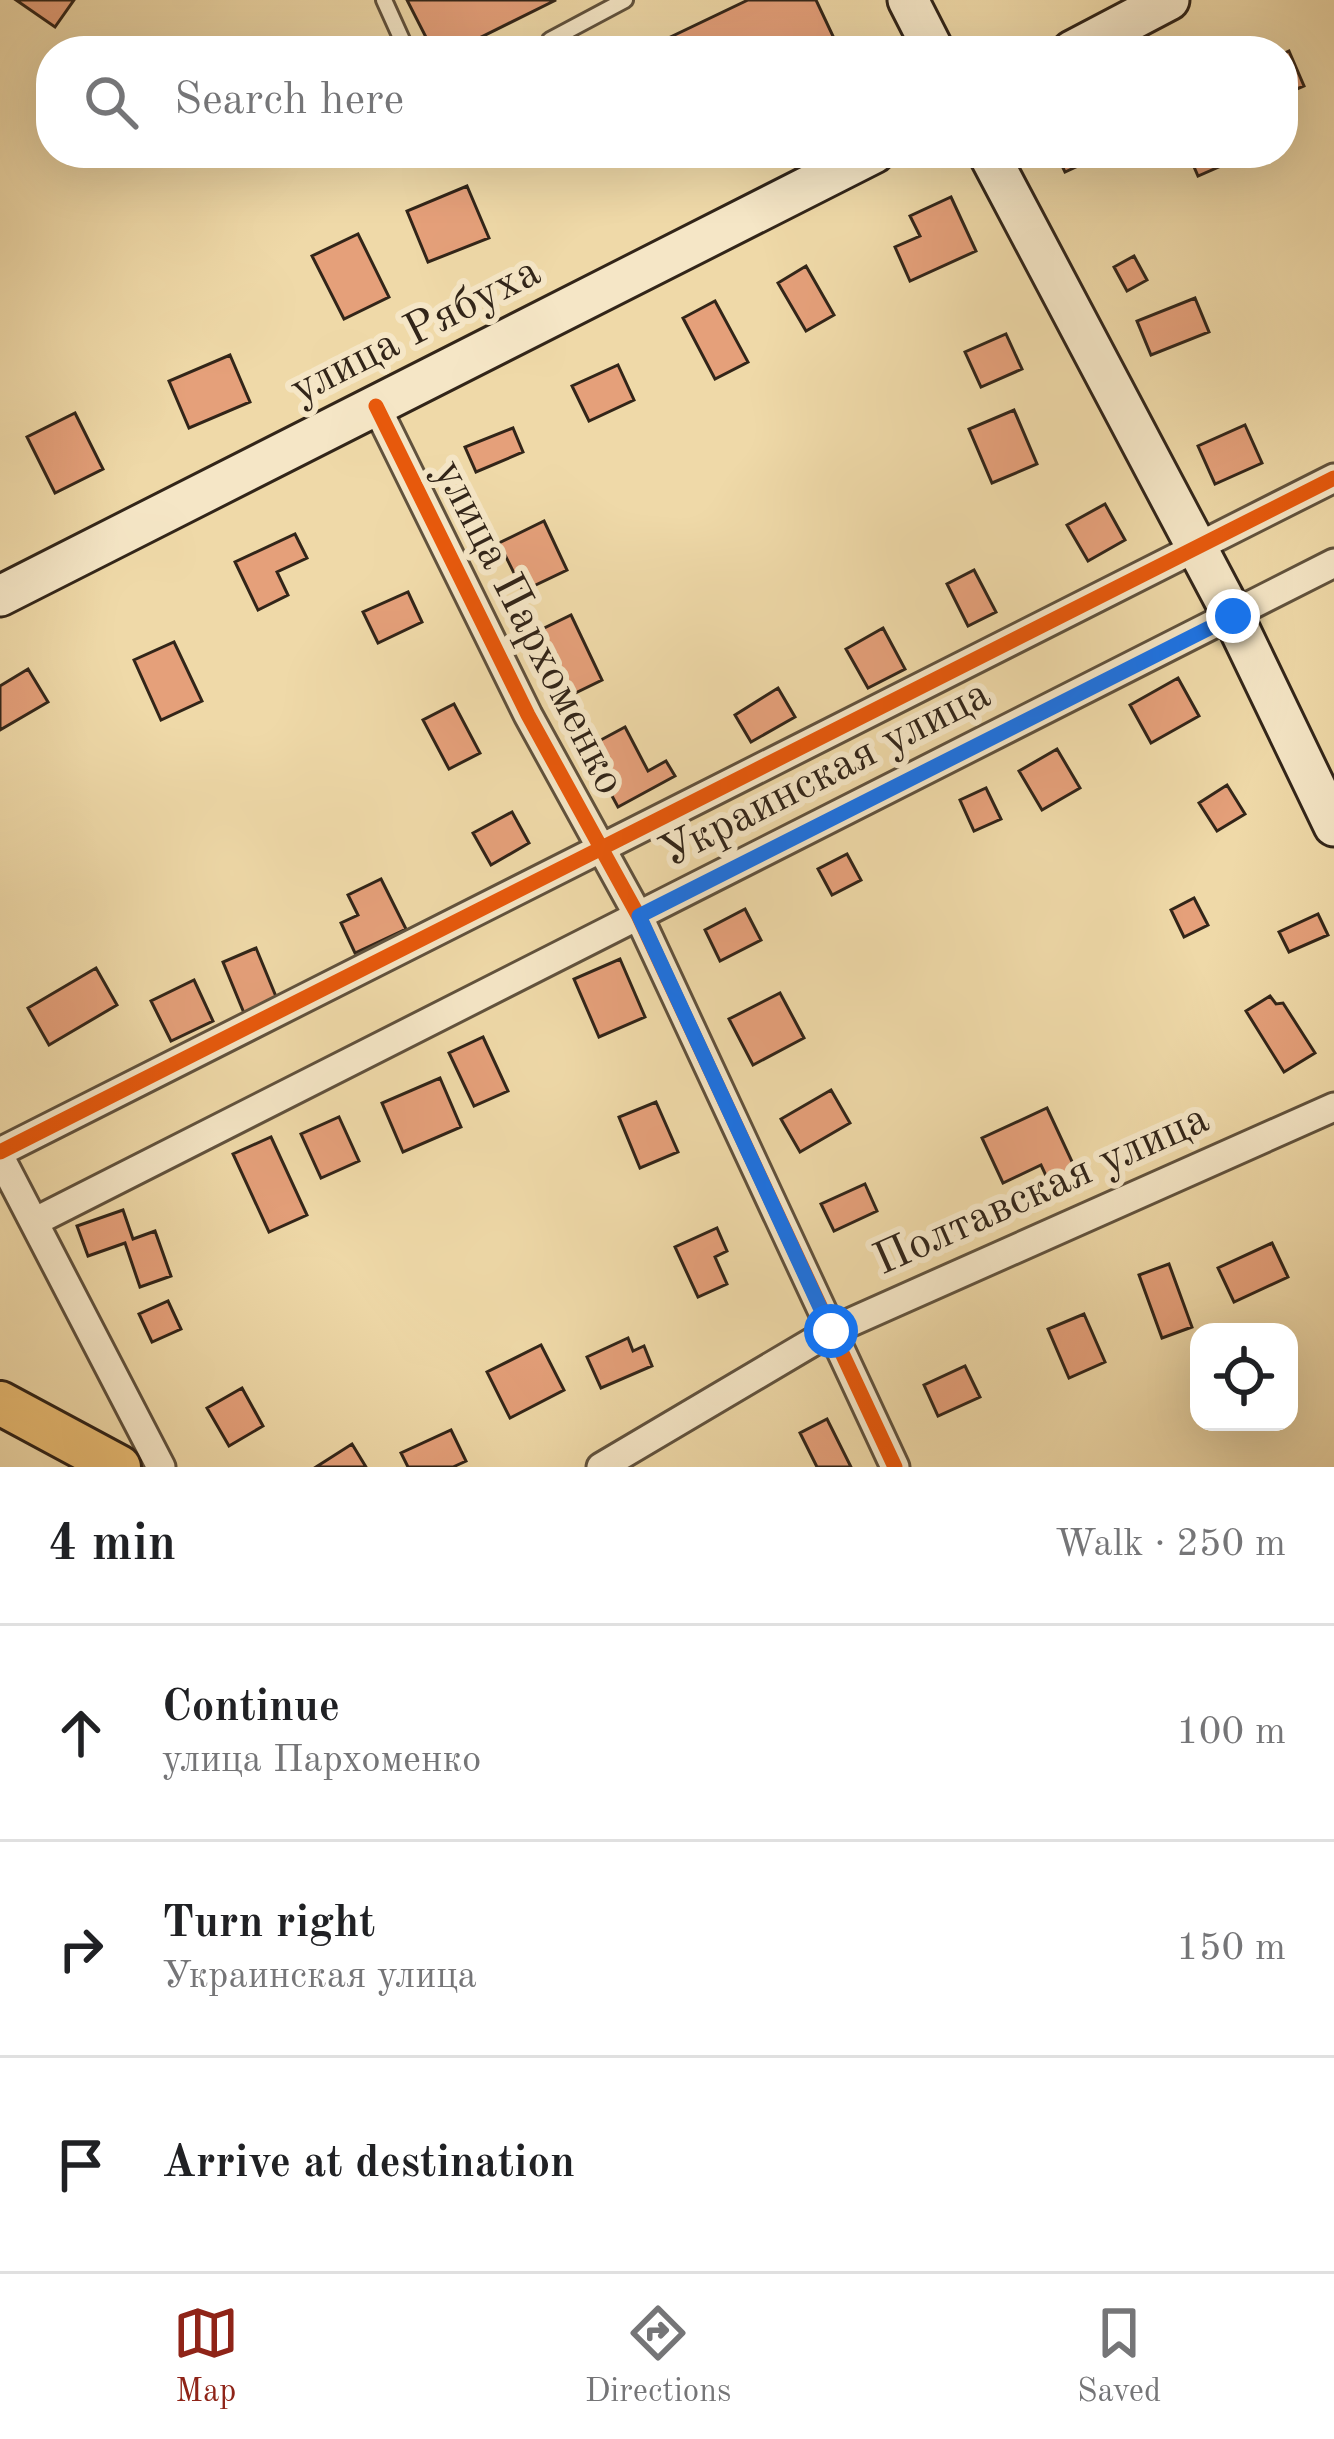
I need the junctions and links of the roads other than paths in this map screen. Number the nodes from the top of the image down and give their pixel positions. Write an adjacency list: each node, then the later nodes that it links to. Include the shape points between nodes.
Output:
1 (384, 0): 5 (lane)
2 (625, 0): 6 (lane)
3 (908, 0): 7 (main road)
4 (1169, 0): 8 (main road)
5 (400, 36)
6 (558, 36)
7 (926, 36)
8 (1101, 36)
9 (844, 168): 11 (main road, улица Рябуха)
10 (996, 168): 13 (main road)
11 (376, 406): 15 (main road, улица Рябуха); 18 (street, улица Пархоменко)
12 (1334, 478): 13 (street)
13 (1195, 550): 16 (main road); 18 (street)
14 (1334, 563): 16 (street, Украинская улица)
15 (0, 596)
16 (1233, 616): 17 (main road); 19 (street, Украинская улица)
17 (1334, 826)
18 (604, 851): 19 (street, улица Пархоменко); 21 (street)
19 (639, 916): 22 (street, Украинская улица); 23 (street, улица Пархоменко)
20 (1334, 1107): 23 (street, Полтавская улица)
21 (0, 1155): 22 (street)
22 (34, 1222): 26 (street)
23 (831, 1331): 27 (street, Полтавская улица); 28 (street, улица Пархоменко)
24 (0, 1403): 25 (main road)
25 (119, 1467)
26 (161, 1467)
27 (601, 1467)
28 (895, 1467)

